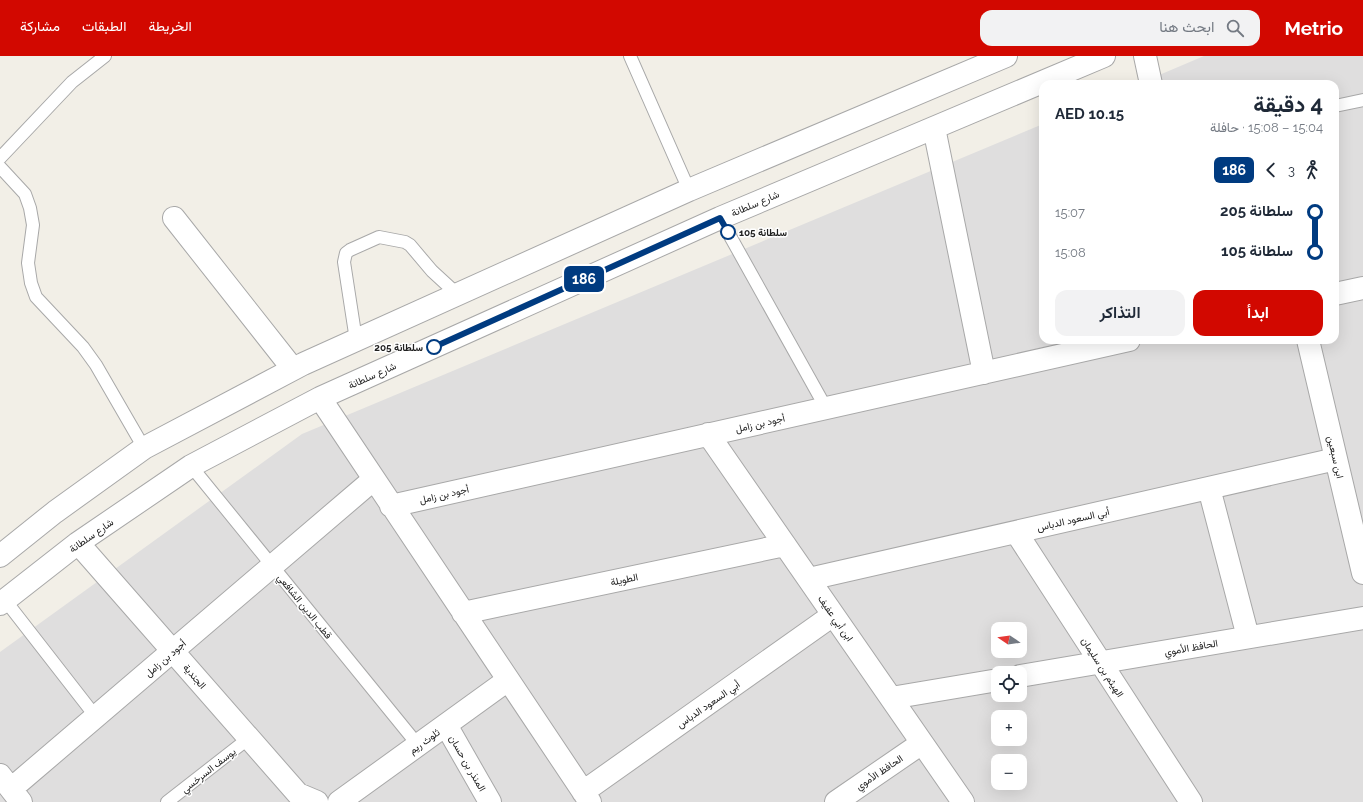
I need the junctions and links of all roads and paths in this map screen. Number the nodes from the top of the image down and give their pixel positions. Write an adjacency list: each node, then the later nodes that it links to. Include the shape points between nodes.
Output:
1 (105, 56): 12 (lane, via 72,82)
2 (630, 56): 14 (lane)
3 (1006, 56): 14 (street)
4 (1104, 56): 6 (street, شارع سلطانة)
5 (1145, 56): 7 (street)
6 (1047, 80)
7 (1150, 80)
8 (1039, 84): 11 (street, شارع سلطانة)
9 (1363, 100): 10 (lane)
10 (1339, 105)
11 (934, 128): 16 (street, شارع سلطانة); 24 (street)
12 (0, 158)
13 (0, 167): 28 (lane, via 25,194 30,208 33,224 28,263 30,283 36,297 96,365)
14 (689, 190): 19 (street)
15 (174, 218): 23 (street)
16 (720, 218): 25 (street, شارع سلطانة); 26 (lane)
17 (1363, 288): 18 (street)
18 (1339, 293)
19 (457, 294): 20 (street); 20 (lane, via 405,242 379,237 350,250 346,253 344,262)
20 (356, 340): 23 (street)
21 (1111, 344): 24 (street, أجود بن زامل)
22 (1309, 344): 29 (street, ابن سبعين)
23 (293, 369): 28 (street)
24 (984, 373): 26 (street, أجود بن زامل)
25 (320, 398): 30 (street, شارع سلطانة); 31 (street)
26 (826, 408): 27 (street, أجود بن زامل)
27 (708, 434): 33 (street, أجود بن زامل); 36 (street, ابن أبي عفيف)
28 (144, 448): 37 (street)
29 (1336, 459): 32 (street, أبي السعود الدباس); 39 (street, ابن سبعين)
30 (191, 466): 35 (street, شارع سلطانة); 38 (lane, قطب الدين الشافعي)
31 (374, 479): 33 (street); 38 (street, أجود بن زامل)
32 (1209, 488): 34 (street, أبي السعود الدباس); 45 (street)
33 (391, 506): 42 (street)
34 (1016, 532): 40 (street, أبي السعود الدباس); 47 (street, الهيثم بن سليمان)
35 (78, 542): 41 (street, شارع سلطانة); 46 (street, الجندية)
36 (785, 545): 40 (street, ابن أبي عفيف); 42 (street, الطويلة)
37 (0, 556)
38 (272, 566): 46 (street, أجود بن زامل); 56 (lane, قطب الدين الشافعي)
39 (1363, 573)
40 (809, 579): 43 (street, ابن أبي عفيف)
41 (3, 602): 52 (lane)
42 (463, 613): 49 (street)
43 (833, 615): 51 (street, ابن أبي عفيف); 58 (street, أبي السعود الدباس)
44 (1363, 618): 45 (street, الحافظ الأموي)
45 (1248, 637): 47 (street, الحافظ الأموي)
46 (173, 651): 52 (street, أجود بن زامل); 54 (street, الجندية)
47 (1100, 662): 48 (street, الحافظ الأموي); 65 (street, الهيثم بن سليمان)
48 (1027, 675)
49 (508, 680): 53 (street, ثلوث ريم); 58 (street)
50 (991, 681): 51 (street)
51 (891, 698): 55 (street, ابن أبي عفيف)
52 (96, 717): 57 (street, أجود بن زامل)
53 (446, 725): 56 (street, ثلوث ريم); 62 (street, المنذر بن حسان)
54 (249, 738): 59 (lane, يوسف السرخسي); 60 (street, الجندية, via 298,794)
55 (922, 743): 63 (street, الحافظ الأموي); 64 (street, ابن أبي عفيف)
56 (418, 745): 61 (street, ثلوث ريم)
57 (11, 789)
58 (586, 797)
59 (167, 802)
60 (317, 802)
61 (339, 802)
62 (490, 802)
63 (836, 802)
64 (963, 802)
65 (1191, 802)

